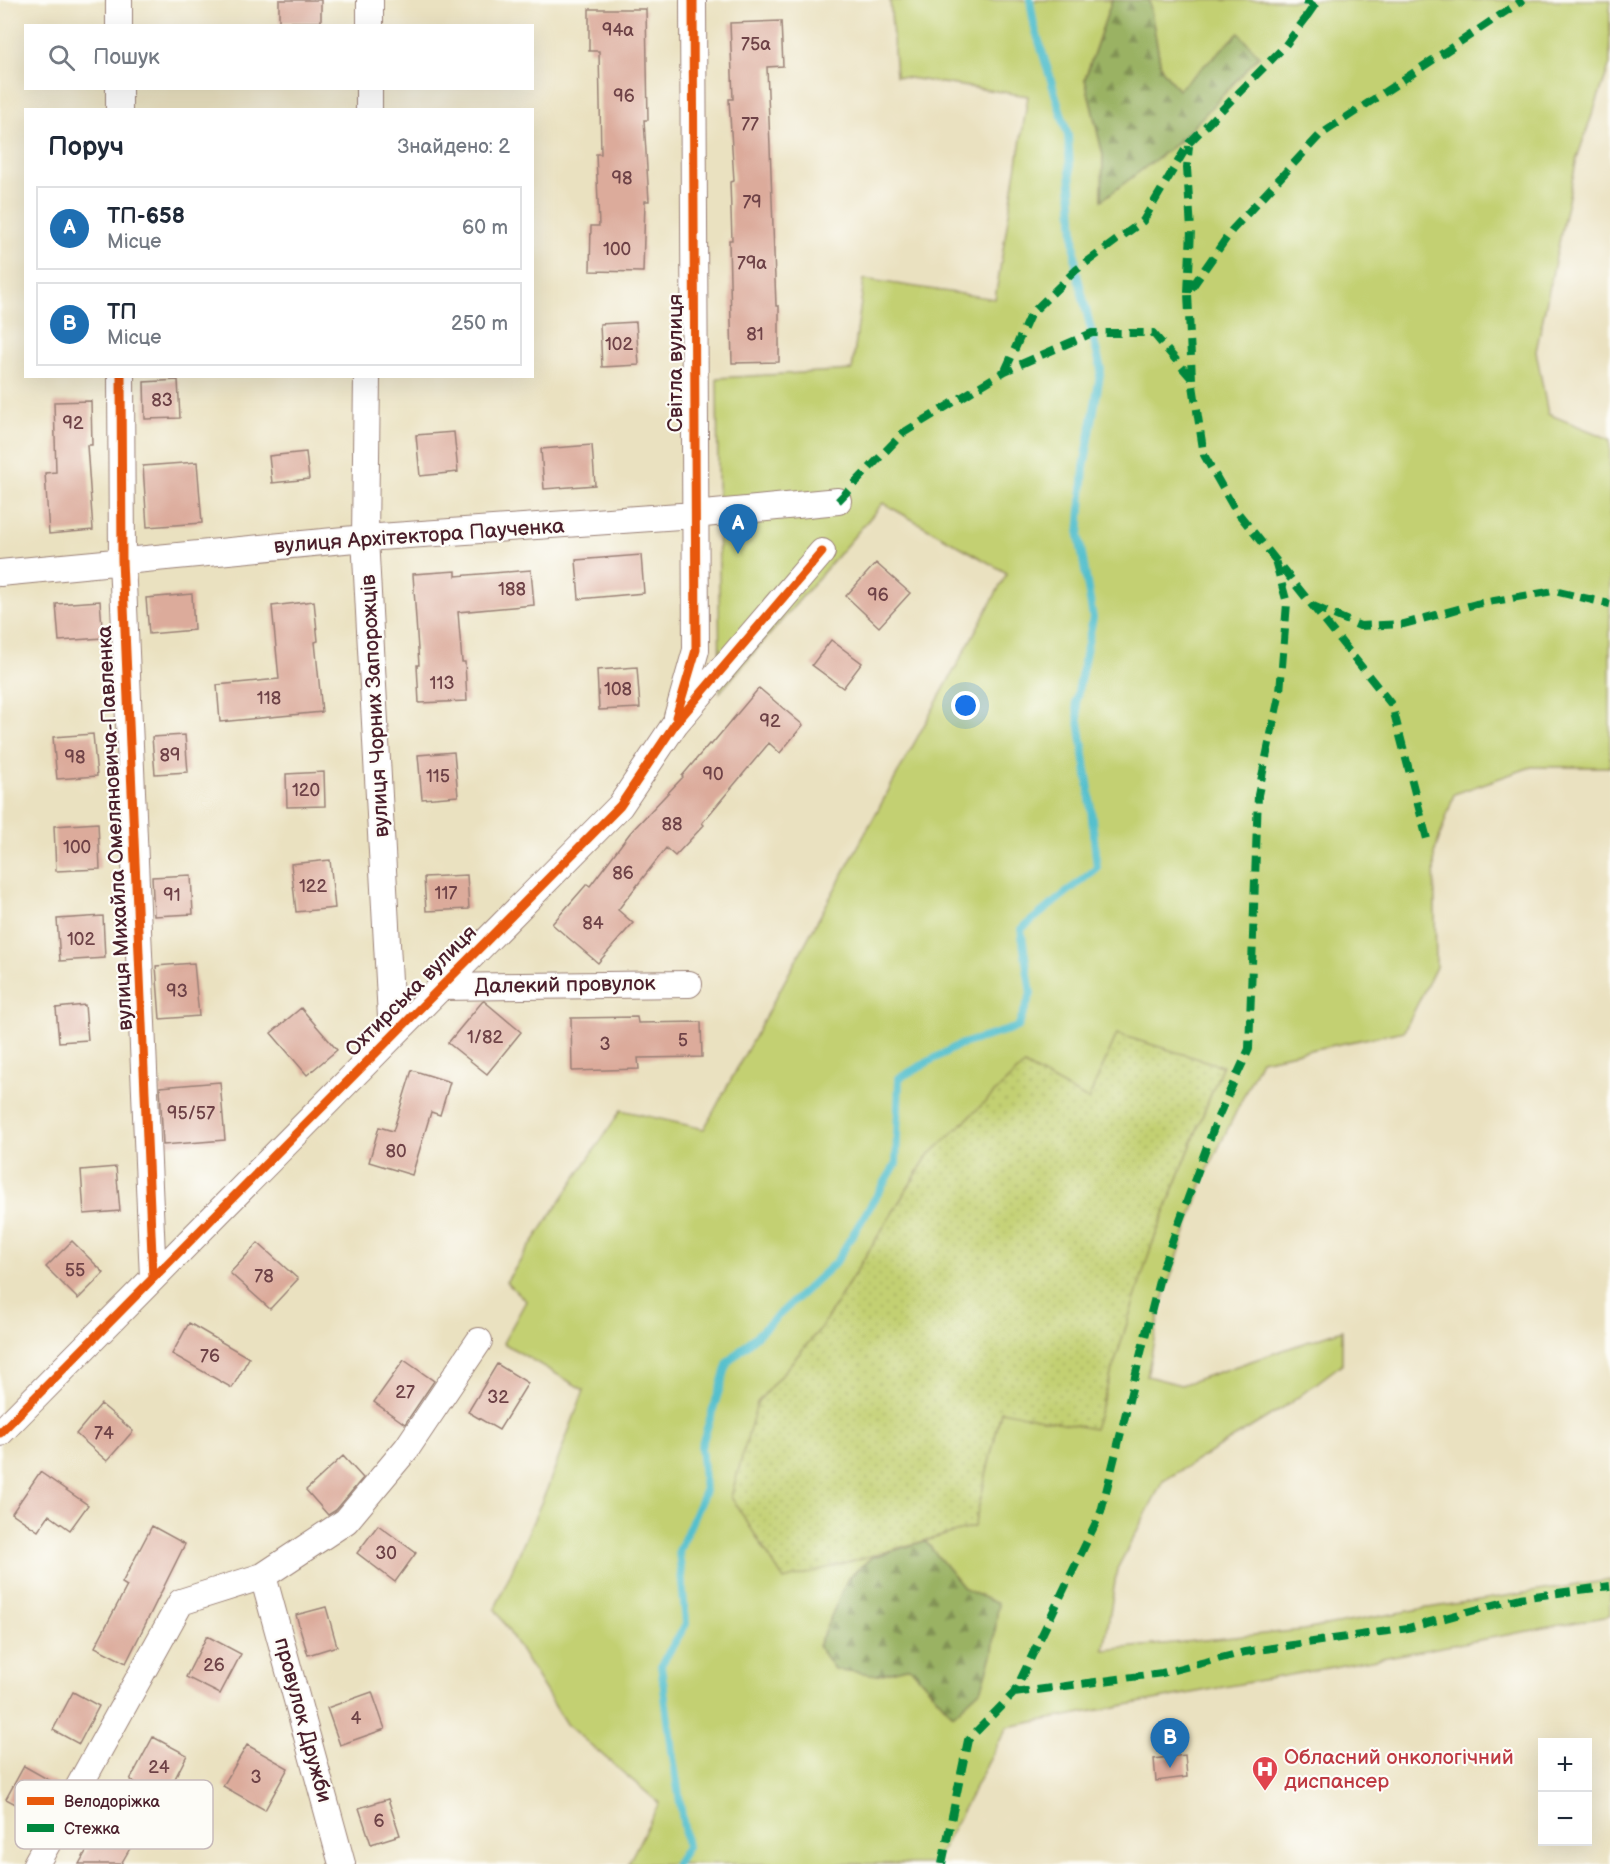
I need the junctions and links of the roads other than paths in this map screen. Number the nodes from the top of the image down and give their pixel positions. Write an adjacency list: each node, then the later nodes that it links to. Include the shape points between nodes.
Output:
1 (119, 0): 4 (street)
2 (370, 0): 5 (street)
3 (693, 0): 13 (street, Світла вулиця)
4 (119, 24)
5 (370, 24)
6 (119, 90): 8 (street)
7 (369, 90): 9 (street)
8 (119, 108)
9 (369, 108)
10 (121, 378): 16 (street, вулиця Михайла Омеляновича-Павленка)
11 (367, 378): 14 (street, вулиця Чорних Запорожців)
12 (838, 501): 13 (street, вулиця Архітектора Паученка)
13 (694, 515): 14 (street, вулиця Архітектора Паученка); 18 (street, Світла вулиця, via 696,650)
14 (365, 538): 16 (street, вулиця Архітектора Паученка); 21 (street, вулиця Чорних Запорожців)
15 (822, 552): 18 (street, Охтирська вулиця)
16 (122, 560): 17 (street, вулиця Архітектора Паученка); 22 (street, вулиця Михайла Омеляновича-Павленка)
17 (0, 573)
18 (675, 724): 20 (street, Охтирська вулиця, via 620,806)
19 (689, 984): 20 (street, Далекий провулок)
20 (440, 987): 21 (street, Охтирська вулиця)
21 (392, 1036): 22 (street, Охтирська вулиця)
22 (153, 1278): 24 (street, Охтирська вулиця)
23 (479, 1341): 25 (street, via 406,1448 346,1521)
24 (0, 1433)
25 (263, 1576): 26 (street, via 181,1602); 29 (street, провулок Дружби)
26 (82, 1780)
27 (44, 1849): 28 (street)
28 (36, 1864)
29 (342, 1864)

